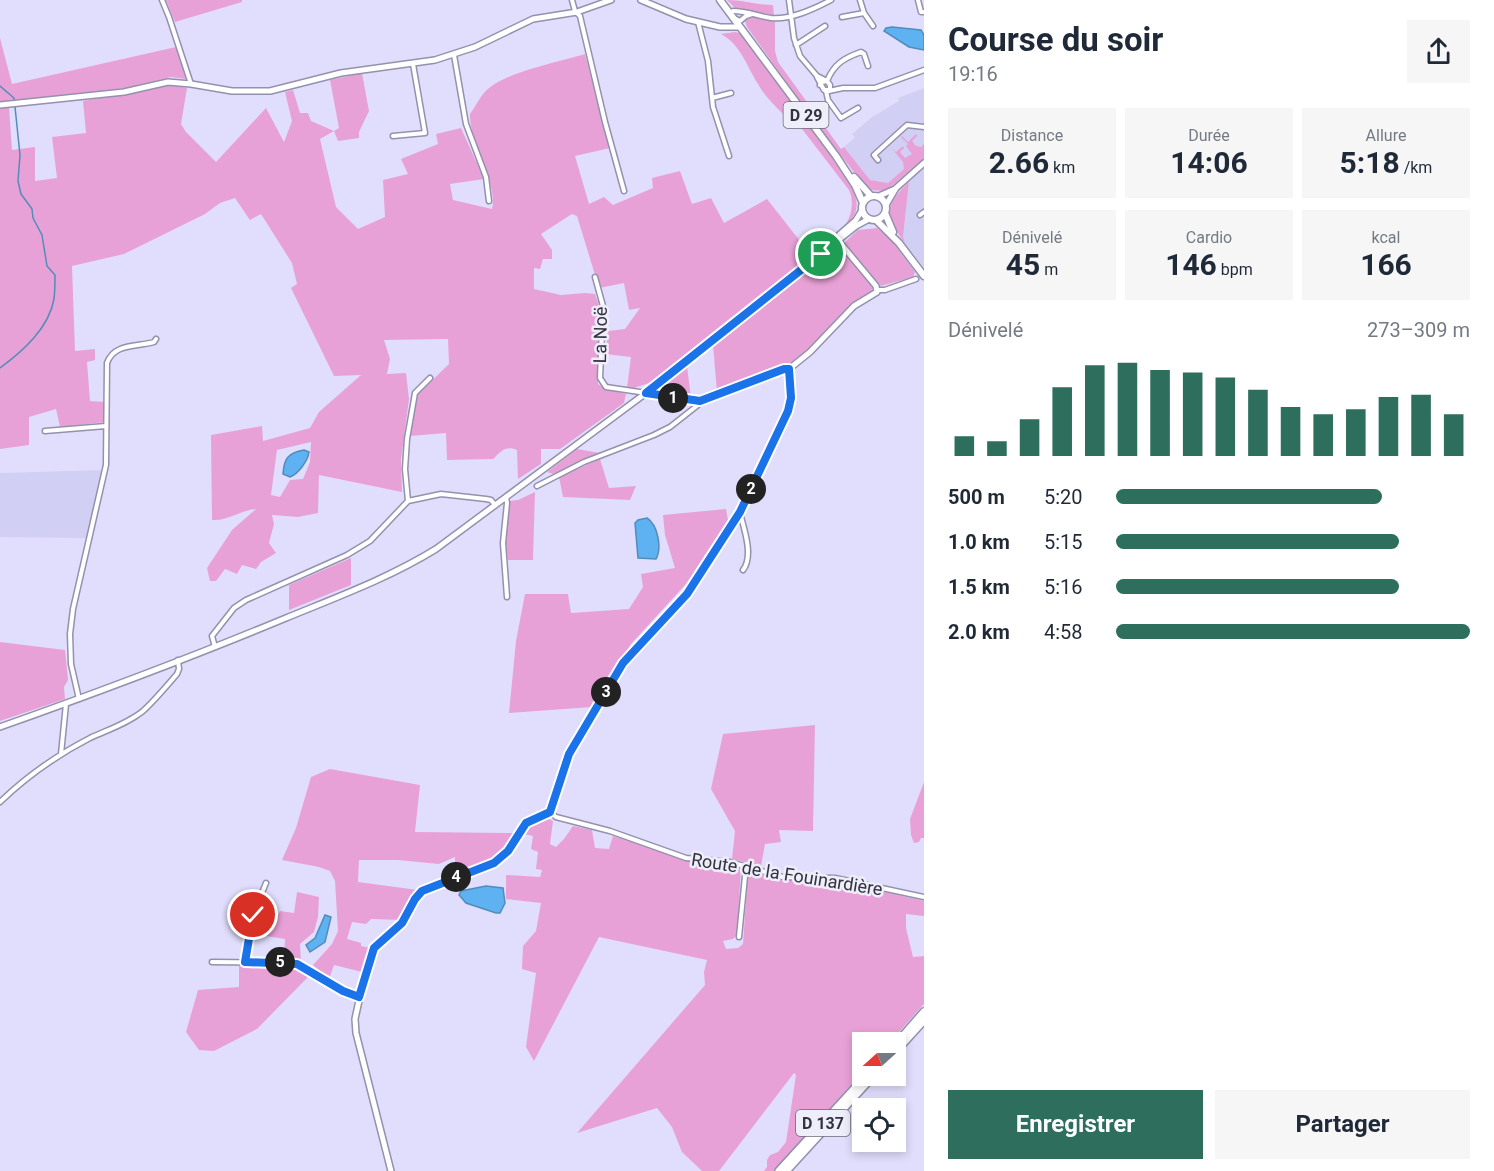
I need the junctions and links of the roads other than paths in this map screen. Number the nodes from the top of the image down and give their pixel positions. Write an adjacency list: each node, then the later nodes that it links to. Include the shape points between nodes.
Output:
1 (162, 0): 28 (street)
2 (572, 0): 10 (street)
3 (611, 0): 10 (street)
4 (641, 0): 17 (street)
5 (722, 0): 16 (main road, D 29); 16 (street)
6 (789, 0): 14 (street)
7 (831, 0): 14 (street)
8 (860, 0): 12 (street)
9 (918, 0): 11 (street)
10 (577, 12): 21 (street, via 533,19); 43 (street)
11 (924, 12)
12 (864, 13): 15 (street); 19 (street)
13 (756, 14): 14 (street, via 770,18); 16 (street); 16 (street)
14 (791, 15): 20 (street)
15 (842, 17)
16 (736, 19): 17 (street, via 725,24); 17 (street, via 724,27); 25 (main road, D 29); 25 (main road, D 29)
17 (701, 23): 33 (street)
18 (825, 26): 20 (street)
19 (873, 26)
20 (796, 45): 26 (street)
21 (454, 55): 22 (street); 45 (street, via 466,124 486,177)
22 (413, 64): 28 (street, via 341,73 261,92); 37 (street, via 425,133)
23 (868, 66): 27 (street, via 861,52 847,57 835,65)
24 (924, 70): 30 (street, via 874,88)
25 (776, 74): 39 (main road, D 29)
26 (817, 76): 27 (street); 29 (street)
27 (827, 81): 29 (street); 30 (street); 31 (street, via 831,88)
28 (190, 84): 34 (street, via 168,82 124,92)
29 (820, 85): 31 (street)
30 (843, 88): 31 (street)
31 (827, 91): 35 (street, via 828,100 841,118)
32 (731, 93): 33 (street)
33 (712, 98): 38 (street)
34 (0, 105)
35 (858, 108)
36 (924, 127): 40 (street, via 907,125 874,155)
37 (393, 136)
38 (729, 156)
39 (836, 156): 44 (main road, D 29); 46 (main road, D 29)
40 (878, 160)
41 (924, 163): 42 (street)
42 (896, 188): 44 (street); 47 (street)
43 (624, 191)
44 (875, 196): 46 (main road); 47 (main road)
45 (489, 201)
46 (863, 203): 48 (main road)
47 (886, 205): 49 (main road)
48 (862, 210): 50 (main road); 51 (street)
49 (885, 213): 50 (main road); 52 (main road)
50 (872, 219): 51 (street); 52 (main road)
51 (837, 239): 56 (street); 60 (street)
52 (899, 243): 53 (main road)
53 (924, 276)
54 (595, 277): 60 (street, La Noë, via 603,306 601,382 606,387)
55 (916, 279): 56 (street)
56 (878, 290): 58 (street, via 854,306)
57 (156, 339): 62 (street, via 146,345 119,349 109,356)
58 (789, 369): 61 (street); 68 (street, via 788,411)
59 (430, 378): 66 (street, via 415,393 413,404 405,469)
60 (646, 393): 61 (street); 65 (street)
61 (700, 401): 64 (street, via 670,427)
62 (106, 426): 63 (street); 73 (street, via 106,465 70,634 71,664)
63 (45, 431)
64 (537, 486)
65 (506, 497): 67 (street); 70 (street, via 503,543)
66 (408, 501): 67 (street, via 441,494 491,500); 71 (street, via 370,542 234,608 212,636)
67 (495, 505): 71 (street, via 402,569)
68 (740, 512): 69 (street, via 748,553); 78 (street, via 687,594 623,663 569,754)
69 (742, 570)
70 (507, 597)
71 (215, 647): 72 (street)
72 (178, 660): 73 (street); 76 (street, via 177,674 142,711)
73 (79, 699): 74 (street)
74 (66, 704): 75 (street); 76 (street)
75 (0, 728)
76 (61, 755): 77 (street)
77 (0, 802)
78 (550, 812): 79 (street, Route de la Fouinardière, via 686,858); 85 (street, via 526,823 508,851 494,863 422,891 402,923 374,948)
79 (746, 866): 81 (street, Route de la Fouinardière, via 777,876 835,878); 82 (street)
80 (266, 883): 84 (street, via 253,915)
81 (924, 897)
82 (739, 938)
83 (212, 962): 84 (street)
84 (245, 962): 85 (street, via 297,964)
85 (359, 997): 92 (street, via 355,1028)
86 (924, 1012): 88 (highway)
87 (924, 1020): 89 (highway)
88 (906, 1033)
89 (906, 1040)
90 (858, 1086): 94 (highway, D 137)
91 (864, 1086): 95 (highway, D 137)
92 (391, 1170): 93 (street)
93 (383, 1171)
94 (780, 1171)
95 (786, 1171)

